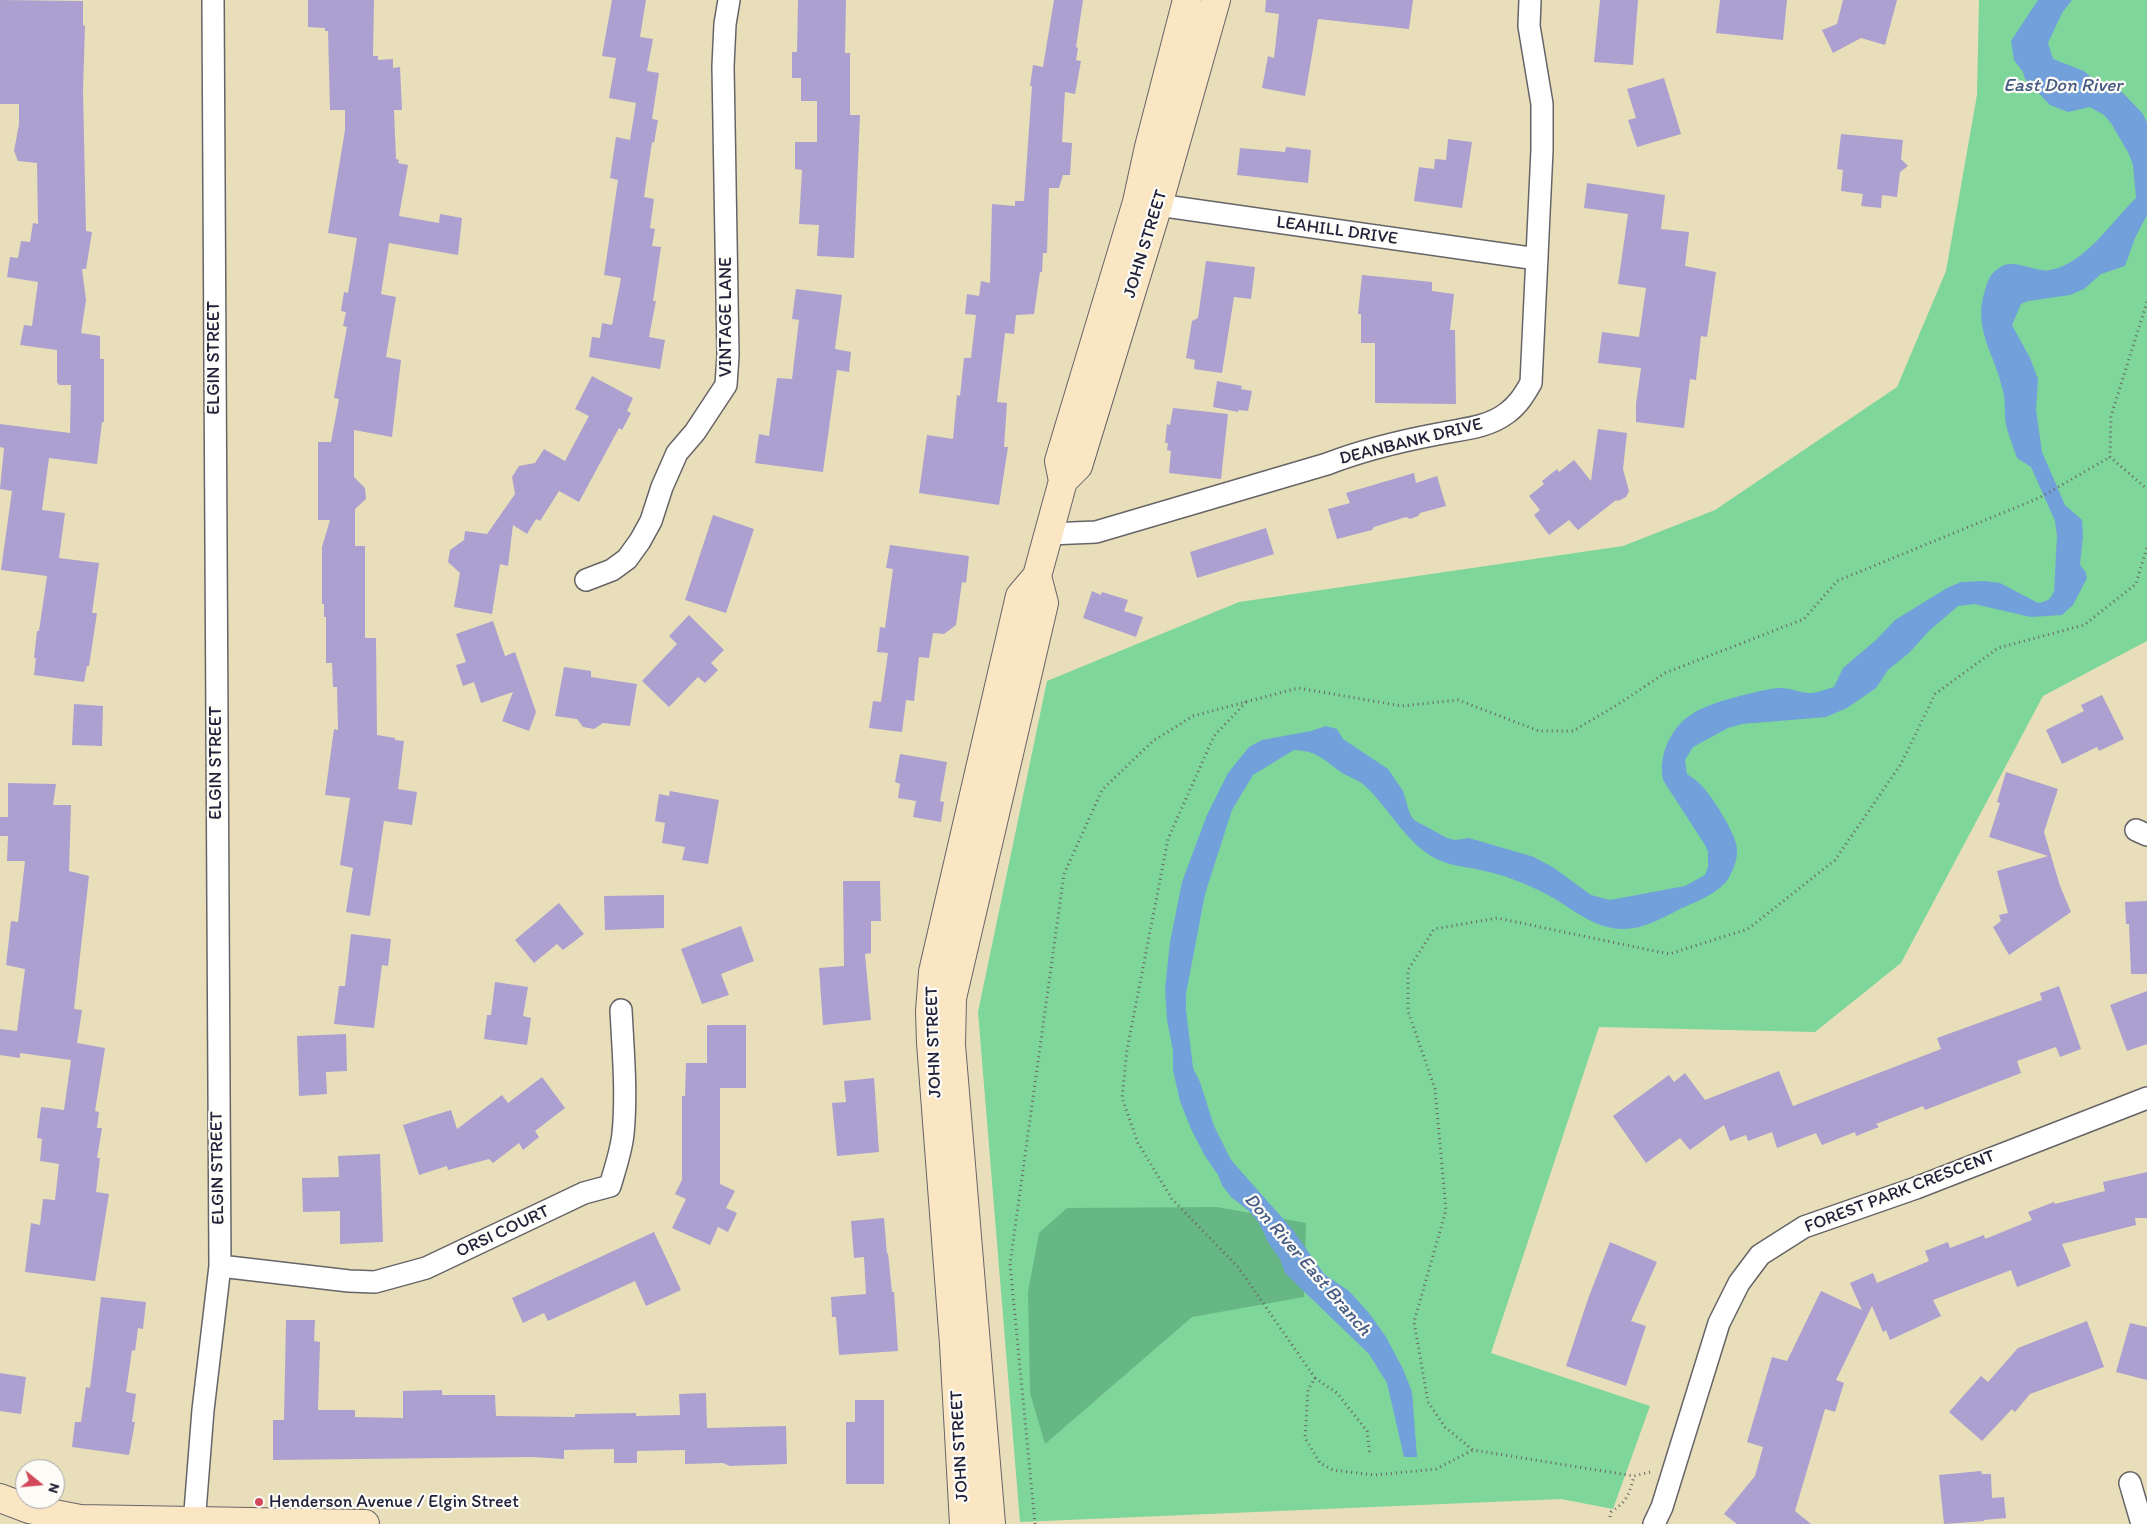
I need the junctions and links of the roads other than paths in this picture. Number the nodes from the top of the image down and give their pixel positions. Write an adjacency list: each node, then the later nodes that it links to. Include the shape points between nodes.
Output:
1 (213, 0): 13 (street, ELGIN STREET)
2 (729, 0): 10 (street, VINTAGE LANE, via 723,66 726,385 677,453 651,521 627,560)
3 (1187, 0): 6 (main road, JOHN STREET)
4 (1216, 0): 6 (main road, JOHN STREET)
5 (1530, 0): 7 (street, DEANBANK DRIVE, via 1529,26 1542,104)
6 (1148, 204): 7 (street, LEAHILL DRIVE); 8 (main road, JOHN STREET, via 1059,461 1063,481)
7 (1537, 259): 8 (street, DEANBANK DRIVE, via 1531,383 1522,400 1506,414 1478,428 1351,455 1096,532)
8 (1049, 534): 9 (main road, JOHN STREET)
9 (1038, 576): 18 (main road, JOHN STREET, via 1020,596 937,953 930,1001); 19 (main road, JOHN STREET, via 1044,603 952,998 951,1045)
10 (586, 580)
11 (622, 1010): 13 (street, ORSI COURT, via 623,1133 610,1186 584,1193 426,1268 375,1282)
12 (2147, 1098): 20 (street, FOREST PARK CRESCENT, via 1804,1228 1760,1256 1739,1283 1719,1322)
13 (220, 1266): 16 (street, ELGIN STREET)
14 (2130, 1484): 21 (street)
15 (0, 1498): 16 (main road, via 29,1509 80,1519)
16 (193, 1523): 17 (main road)
17 (366, 1524)
18 (964, 1524)
19 (992, 1524)
20 (1654, 1524)
21 (2142, 1524)

